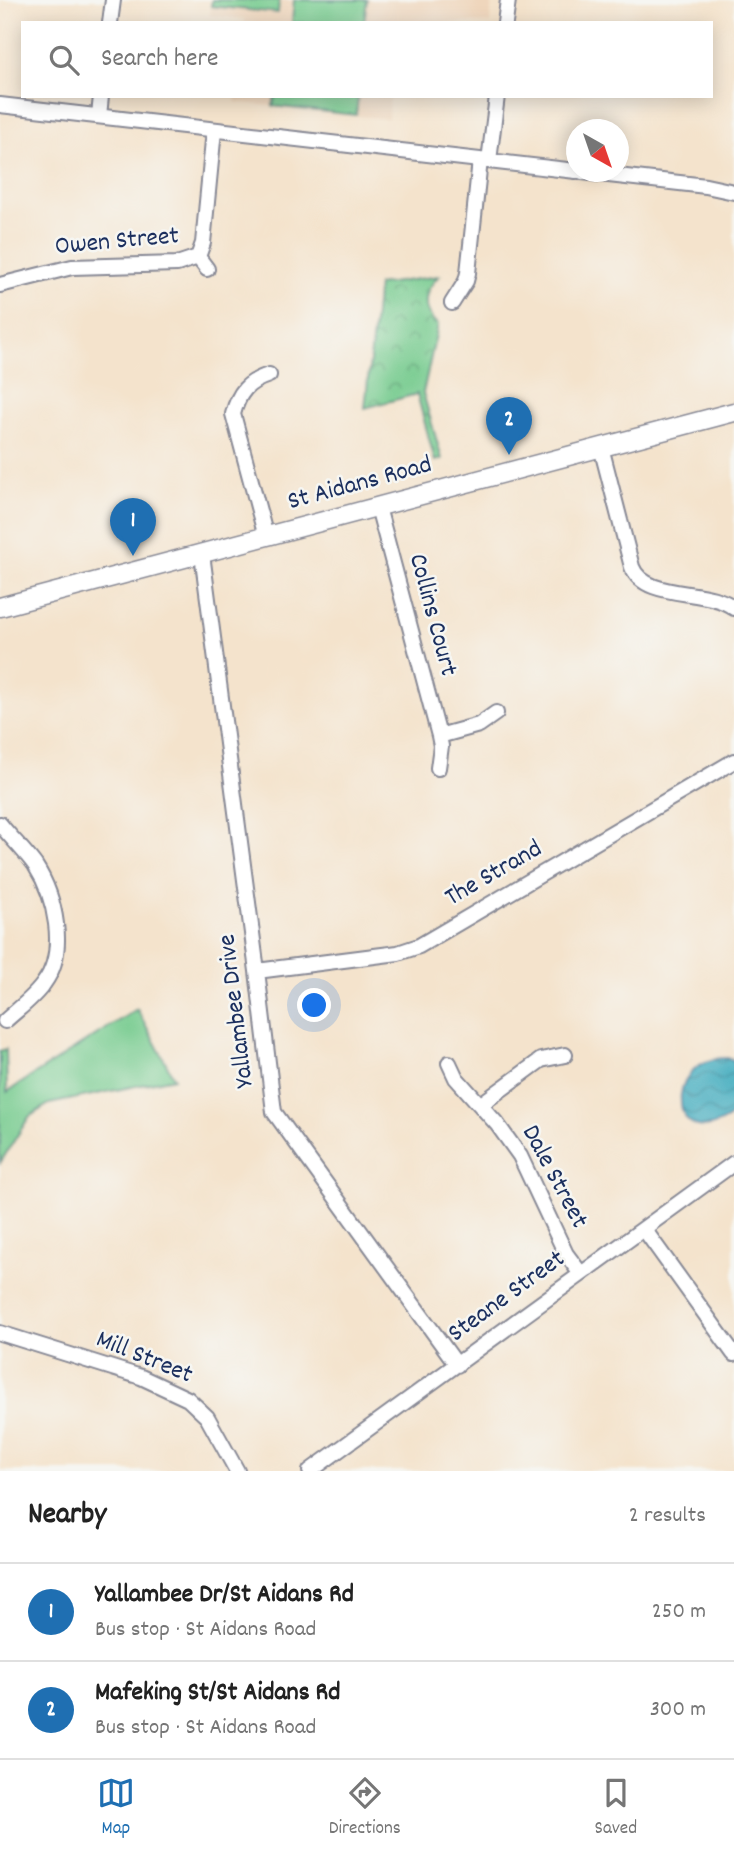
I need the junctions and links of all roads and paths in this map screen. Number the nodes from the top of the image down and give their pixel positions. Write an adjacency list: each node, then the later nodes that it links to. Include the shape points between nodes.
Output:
1 (113, 0): 3 (street)
2 (508, 0): 4 (street)
3 (110, 21)
4 (505, 21)
5 (102, 98): 8 (street)
6 (497, 98): 10 (street)
7 (0, 105): 8 (street)
8 (99, 117): 9 (street)
9 (214, 130): 10 (street); 16 (street, Owen Street)
10 (485, 160): 11 (street); 19 (street, via 468,273)
11 (566, 170)
12 (629, 177): 14 (street)
13 (734, 184): 14 (street)
14 (706, 186): 15 (street)
15 (734, 192)
16 (198, 257): 17 (street, Owen Street); 18 (street, Owen Street, via 177,264 72,267)
17 (207, 269)
18 (0, 285)
19 (452, 303)
20 (269, 375): 24 (street, via 243,391 233,414)
21 (734, 412): 22 (street, St Aidans Road)
22 (601, 447): 23 (street, St Aidans Road); 27 (street, via 639,579)
23 (378, 507): 24 (street, St Aidans Road); 29 (street, Collins Court)
24 (266, 537): 25 (street, St Aidans Road)
25 (201, 554): 26 (street, St Aidans Road); 33 (street, Yallambee Drive)
26 (0, 607)
27 (734, 608)
28 (496, 713): 29 (street, via 478,725)
29 (439, 736): 31 (street, Collins Court)
30 (734, 761): 33 (street, The Strand, via 409,951)
31 (438, 768)
32 (0, 824): 34 (street, via 40,874 52,907 57,946 46,981)
33 (257, 971): 43 (street, Yallambee Drive, via 274,1112)
34 (5, 1021)
35 (565, 1055): 37 (street, via 541,1060)
36 (449, 1063): 37 (street, Dale Street, via 456,1078)
37 (481, 1105): 40 (street, Dale Street, via 520,1156 566,1254)
38 (734, 1163): 39 (street, Steane Street)
39 (644, 1229): 40 (street, Steane Street); 42 (street)
40 (581, 1274): 43 (street, Steane Street)
41 (0, 1333): 44 (street, Mill Street, via 141,1377 188,1399 207,1417)
42 (734, 1354)
43 (457, 1365): 45 (street, Steane Street)
44 (237, 1471)
45 (310, 1471)

